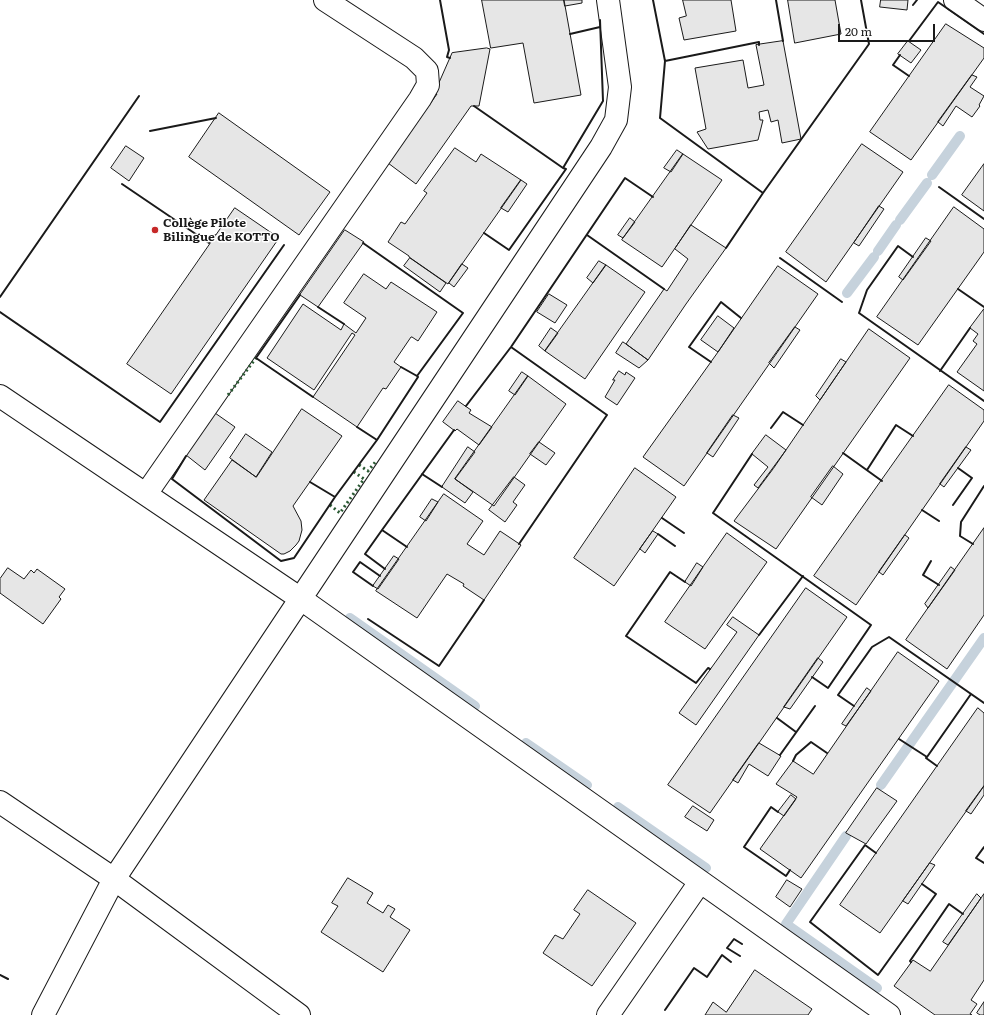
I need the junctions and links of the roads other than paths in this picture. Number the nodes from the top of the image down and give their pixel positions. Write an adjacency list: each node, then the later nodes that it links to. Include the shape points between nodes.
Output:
1 (325, 0): 6 (street, via 414,58 427,71 428,85)
2 (608, 0): 7 (street, via 620,87 616,120 601,147)
3 (956, 0): 4 (street)
4 (984, 20)
5 (0, 396): 6 (street)
6 (146, 494): 7 (street)
7 (301, 599): 9 (street); 10 (street)
8 (0, 802): 9 (street)
9 (114, 879): 11 (street); 12 (street)
10 (700, 882): 13 (street); 14 (street)
11 (43, 1015)
12 (299, 1015)
13 (608, 1015)
14 (889, 1015)

